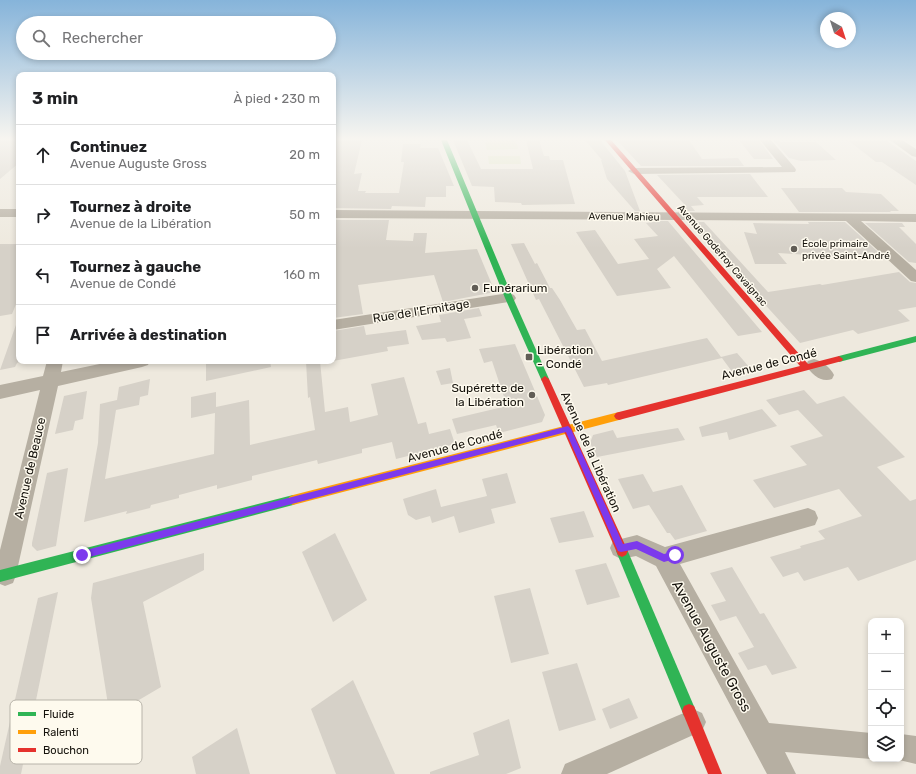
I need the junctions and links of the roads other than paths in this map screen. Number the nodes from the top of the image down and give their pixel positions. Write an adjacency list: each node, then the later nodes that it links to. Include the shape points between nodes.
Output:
1 (459, 176): 6 (main road, Avenue de la Libération)
2 (638, 176): 7 (main road, Avenue Godefroy Cavaignac)
3 (0, 212): 4 (street)
4 (16, 213)
5 (336, 214): 6 (street, Avenue Mahieu)
6 (475, 215): 7 (street, Avenue Mahieu); 11 (main road, Avenue de la Libération)
7 (674, 217): 8 (street, Avenue Mahieu); 16 (main road, Avenue Godefroy Cavaignac)
8 (850, 218): 9 (street, Avenue Mahieu); 10 (street)
9 (916, 218)
10 (916, 278)
11 (509, 298): 12 (street, Rue de l'Ermitage); 19 (main road, Avenue de la Libération)
12 (336, 325)
13 (916, 339): 16 (main road, Avenue de Condé)
14 (54, 364): 17 (street, Avenue de Beauce)
15 (128, 364): 17 (street)
16 (815, 369): 19 (main road, Avenue de Condé)
17 (51, 381): 18 (street); 23 (street, Avenue de Beauce)
18 (0, 392)
19 (568, 429): 21 (main road, Avenue de la Libération); 23 (main road, Avenue de Condé)
20 (808, 518): 22 (street)
21 (621, 548): 22 (street, via 637,545); 24 (main road, Avenue de la Libération)
22 (664, 558): 25 (street, Avenue Auguste Gross)
23 (3, 575)
24 (693, 722): 29 (street); 30 (main road, Avenue de la Libération)
25 (761, 736): 26 (street); 31 (street, Avenue Auguste Gross)
26 (868, 746)
27 (904, 748): 28 (street)
28 (916, 750)
29 (575, 774)
30 (715, 774)
31 (782, 774)

